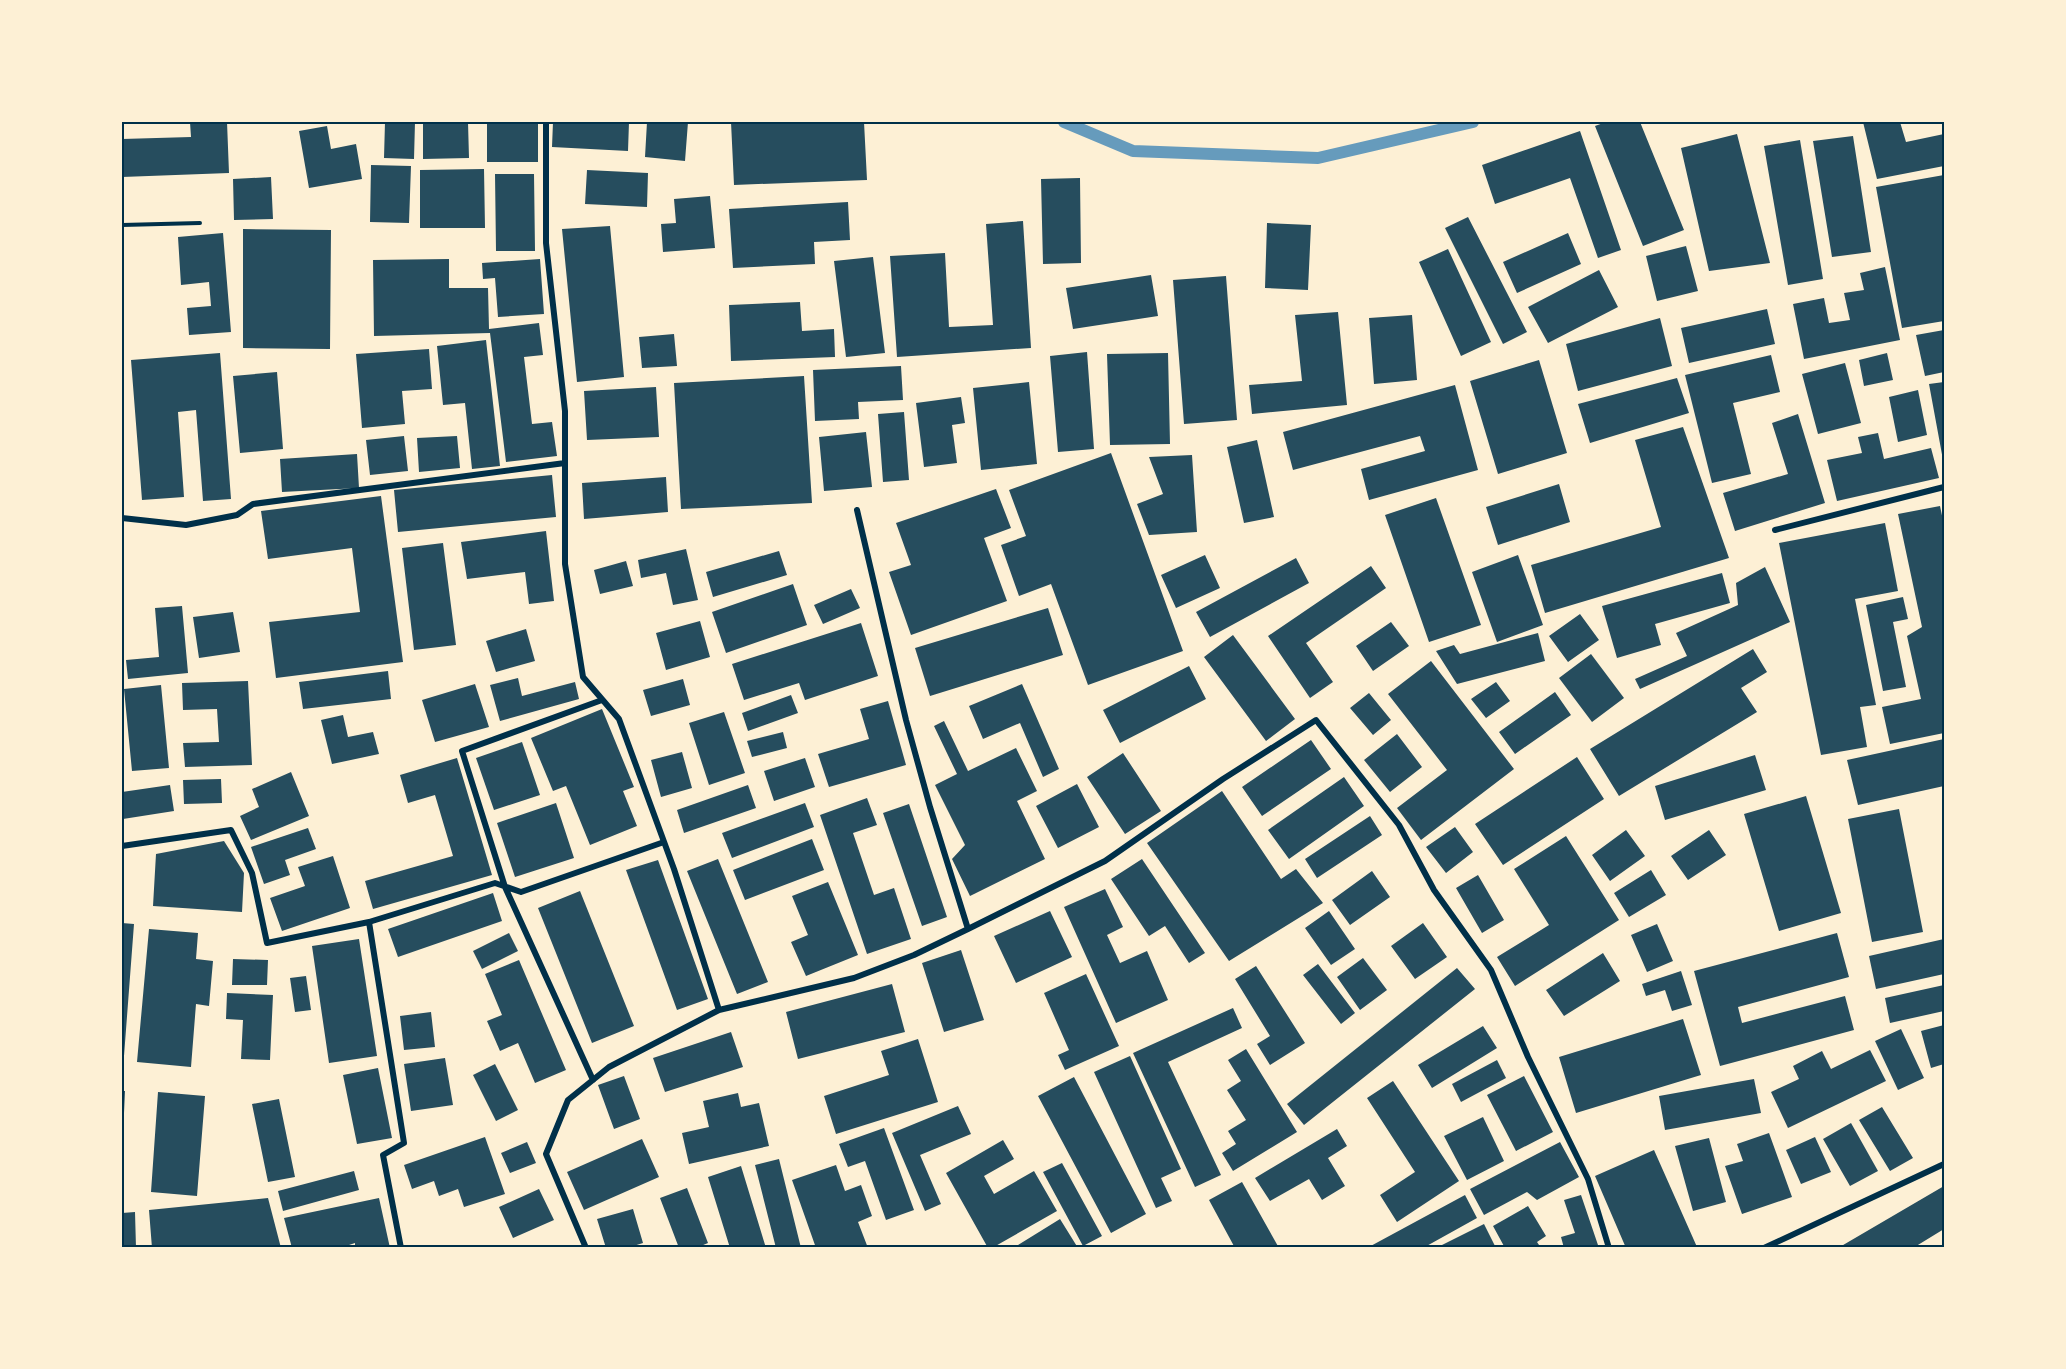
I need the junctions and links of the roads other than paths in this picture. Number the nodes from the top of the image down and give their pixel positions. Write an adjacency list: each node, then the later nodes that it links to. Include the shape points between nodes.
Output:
1 (546, 122): 2 (street, via 546,243 565,411)
2 (565, 463): 5 (street, via 253,504 237,515 186,525); 7 (street, via 565,564 582,677)
3 (1944, 487): 6 (street)
4 (857, 510): 12 (street, via 906,720)
5 (122, 518)
6 (1775, 530)
7 (602, 700): 8 (street, via 619,719); 10 (street, via 462,751)
8 (664, 842): 10 (street, via 521,892); 13 (street)
9 (122, 846): 11 (street, via 231,830 252,873 267,943)
10 (505, 887): 11 (street, via 495,883); 14 (street)
11 (369, 922): 16 (street, via 404,1143 382,1155)
12 (968, 929): 13 (street, via 854,978); 18 (street, via 1105,861 1316,720 1399,825 1434,890 1491,970 1528,1057 1588,1179)
13 (719, 1010): 14 (street, via 609,1067)
14 (593, 1080): 17 (street, via 568,1100 546,1154)
15 (1944, 1164): 19 (street)
16 (401, 1248)
17 (586, 1248)
18 (1609, 1248)
19 (1764, 1248)

